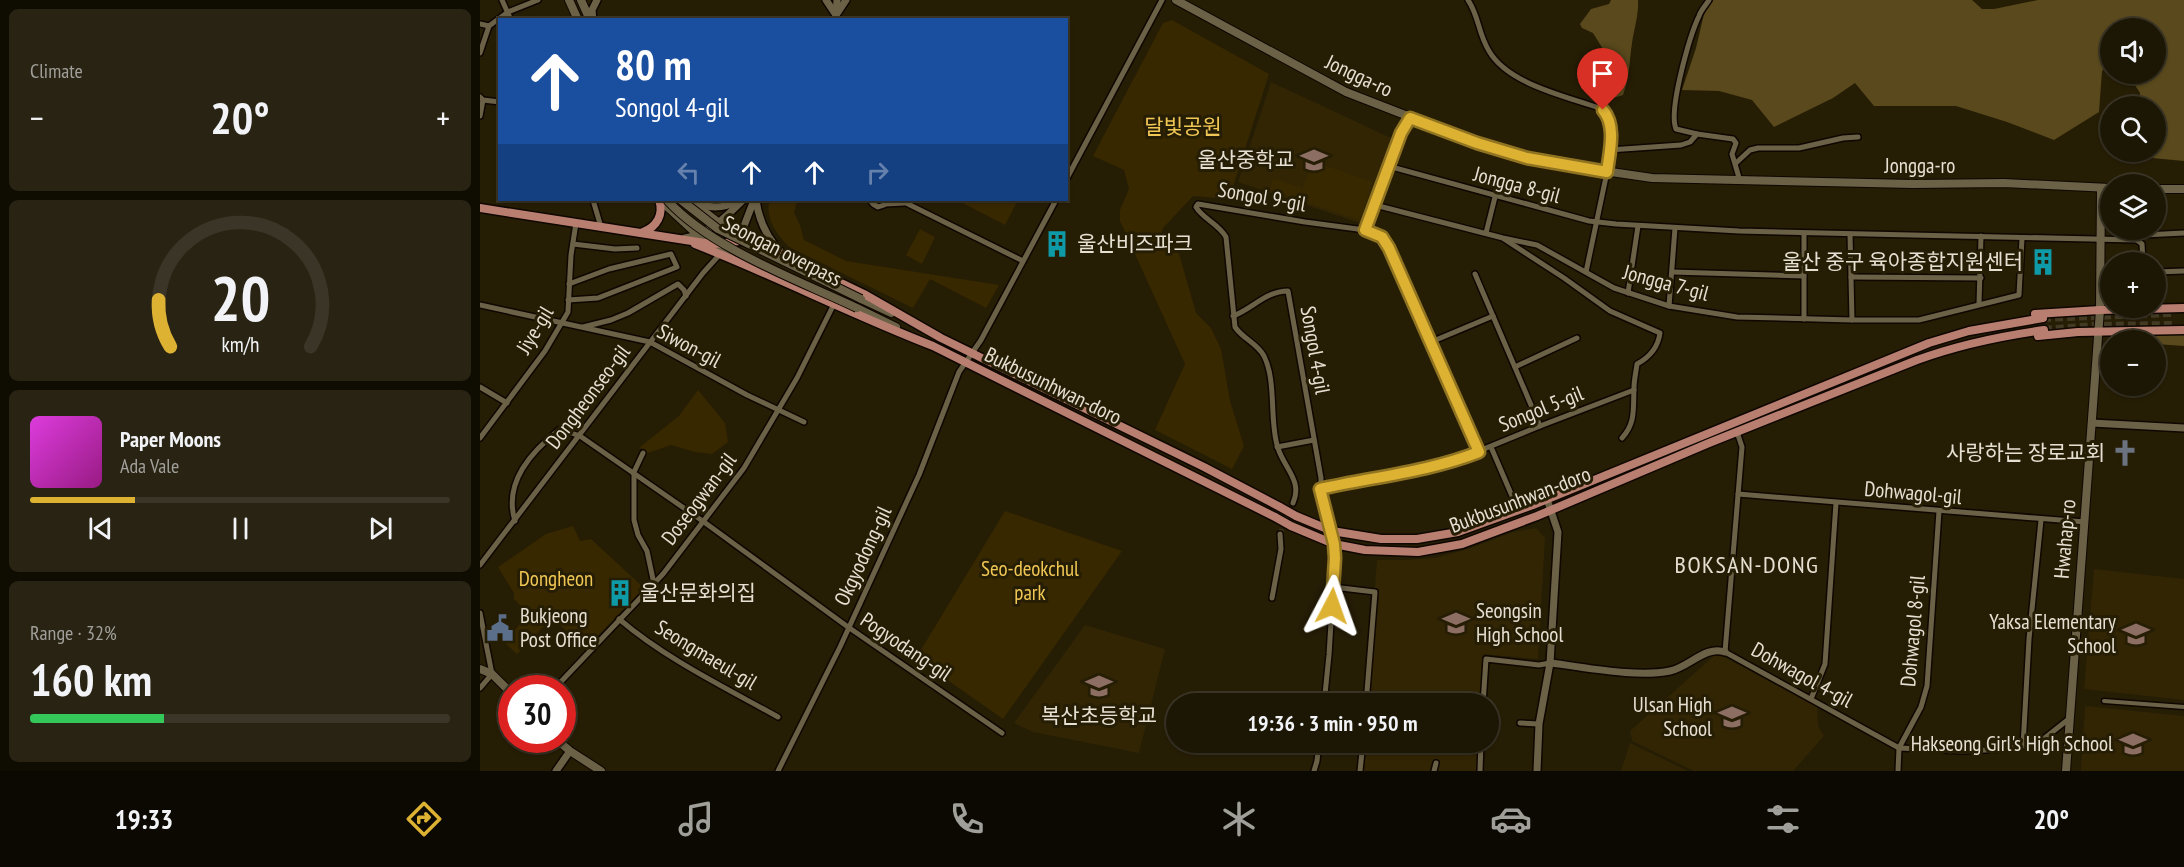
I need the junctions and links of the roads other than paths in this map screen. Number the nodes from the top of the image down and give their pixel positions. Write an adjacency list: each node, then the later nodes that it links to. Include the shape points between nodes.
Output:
1 (502, 0): 13 (street)
2 (538, 0): 13 (street)
3 (569, 0): 17 (main road)
4 (581, 0): 18 (main road)
5 (597, 0): 19 (street)
6 (826, 0): 14 (street)
7 (837, 0): 14 (street)
8 (846, 0): 14 (street)
9 (1162, 0): 34 (street)
10 (1176, 0): 27 (main road, Jongga-ro, via 1346,92)
11 (1468, 0): 30 (street, via 1476,12 1481,37 1511,75 1606,113 1611,128)
12 (1709, 0): 28 (street, via 1699,16 1685,57 1673,111 1676,129)
13 (508, 12): 15 (street); 16 (street)
14 (835, 17)
15 (500, 18)
16 (510, 18)
17 (577, 18)
18 (591, 18)
19 (592, 18)
20 (498, 19): 22 (street)
21 (480, 24): 22 (street)
22 (489, 26): 23 (street)
23 (480, 53)
24 (481, 98): 25 (street); 26 (street)
25 (498, 102)
26 (480, 116)
27 (1410, 118): 32 (street); 33 (main road, Jongga-ro, via 1527,158)
28 (1697, 135): 30 (street, via 1681,145); 31 (street, via 1733,139)
29 (1858, 137): 31 (street, via 1799,148 1758,148)
30 (1609, 150): 33 (street)
31 (1736, 163): 35 (street)
32 (1388, 166): 39 (street, Jongga 8-gil); 55 (street)
33 (1607, 172): 35 (main road, Jongga-ro); 57 (street)
34 (1068, 176)
35 (1740, 181): 36 (main road, Jongga-ro, via 2004,183)
36 (2100, 188)
37 (2166, 189): 38 (main road)
38 (2184, 189)
39 (1495, 197): 57 (street, Jongga 8-gil); 66 (street)
40 (593, 201): 61 (street)
41 (659, 201): 65 (main road, via 657,222)
42 (660, 201): 70 (main road)
43 (668, 201): 104 (main road, Seongan overpass, bridge, via 712,237)
44 (682, 201): 98 (main road, Seongan overpass, bridge, via 726,233)
45 (691, 201): 59 (main road)
46 (692, 201): 47 (street, via 712,207)
47 (739, 201)
48 (741, 201): 59 (street)
49 (755, 201): 74 (street)
50 (755, 201): 84 (street, via 766,233)
51 (871, 201): 54 (street, via 875,206)
52 (903, 201): 54 (street); 85 (street)
53 (1055, 201): 85 (street)
54 (886, 202)
55 (1375, 205): 63 (street); 66 (street, Jongga 7-gil)
56 (480, 208): 58 (main road)
57 (1598, 222): 60 (street, Jongga 8-gil); 88 (street)
58 (576, 223): 61 (main road); 79 (street, Jiye-gil)
59 (719, 223): 70 (street); 74 (main road)
60 (1638, 226): 62 (street, Jongga 8-gil); 96 (street)
61 (601, 227): 65 (main road)
62 (1675, 228): 67 (street, Jongga 8-gil); 89 (street)
63 (1365, 230): 110 (street, Songol 9-gil, via 1198,204 1198,211 1219,226 1226,237); 125 (street, via 1385,241)
64 (2184, 232): 68 (street, Jongga 8-gil)
65 (642, 233): 72 (main road)
66 (1486, 233): 75 (street, Jongga 7-gil)
67 (1804, 233): 69 (street, Jongga 8-gil); 92 (street)
68 (2166, 233)
69 (1850, 234): 71 (street, Jongga 8-gil); 93 (street)
70 (698, 235): 73 (street); 80 (main road)
71 (1981, 236): 76 (street, Jongga 8-gil); 94 (street)
72 (673, 237): 73 (main road); 80 (main road)
73 (685, 238): 80 (main road)
74 (740, 238): 80 (main road); 83 (street); 84 (main road); 86 (street, via 736,252)
75 (1503, 238): 88 (street, Jongga 7-gil, via 1537,245); 131 (street, via 1610,311 1660,333 1658,344 1647,359 1637,364)
76 (2022, 238): 77 (street, Jongga 8-gil); 101 (street, Jongga 7-gil, via 2019,295)
77 (2100, 238)
78 (2137, 240): 82 (street)
79 (573, 244): 81 (street); 95 (street, Jiye-gil)
80 (711, 247): 83 (main road)
81 (637, 248)
82 (2142, 252)
83 (722, 253): 86 (main road); 97 (street, Dongheonseo-gil)
84 (787, 257): 122 (main road)
85 (1023, 261): 127 (street)
86 (744, 263): 100 (main road)
87 (2184, 271): 90 (street)
88 (1586, 272): 96 (street, Jongga 7-gil)
89 (1672, 272): 92 (street); 103 (street)
90 (2166, 272)
91 (1475, 274): 111 (street)
92 (1804, 276): 113 (street)
93 (1851, 277): 94 (street); 114 (street)
94 (1981, 278): 101 (street)
95 (569, 284): 99 (street, Jiye-gil); 99 (street, via 609,268 671,254 677,267 598,298)
96 (1628, 293): 103 (street, Jongga 7-gil)
97 (686, 296): 118 (street, via 678,284 628,313); 124 (street, Dongheonseo-gil)
98 (861, 299): 122 (main road, Bukbusunhwan-doro)
99 (568, 300): 115 (street, Jiye-gil)
100 (834, 304): 126 (main road); 134 (street, Doseogwan-gil)
101 (1979, 304): 114 (street, Jongga 7-gil, via 1919,320)
102 (480, 305): 115 (street, Siwon-gil)
103 (1670, 306): 113 (street, Jongga 7-gil, via 1737,317)
104 (857, 308): 126 (main road, Bukbusunhwan-doro)
105 (2166, 308): 106 (main road)
106 (2184, 308)
107 (2100, 310): 121 (main road, Hwahap-ro); 132 (main road, via 2016,317 1944,333)
108 (2172, 313): 109 (main road)
109 (2184, 313)
110 (1233, 316): 144 (street, Songol 4-gil, via 1272,293 1288,291); 145 (street, Songol 9-gil, via 1238,331 1254,343 1267,363)
111 (1493, 316): 125 (street); 129 (street)
112 (2043, 318): 132 (main road, Bukbusunhwan-doro, via 1946,338)
113 (1803, 319): 114 (street, Jongga 7-gil)
114 (1852, 320)
115 (563, 323): 118 (street, Siwon-gil); 133 (street, Jiye-gil)
116 (2173, 325): 117 (main road)
117 (2184, 325)
118 (582, 327): 124 (street, Siwon-gil)
119 (2044, 330): 135 (main road, Bukbusunhwan-doro, via 1934,354)
120 (2184, 330): 121 (main road)
121 (2098, 332): 135 (main road, via 2018,338 1975,348); 137 (main road, Hwahap-ro)
122 (938, 336): 127 (main road, Bukbusunhwan-doro)
123 (1578, 338): 129 (street)
124 (650, 342): 134 (street, Siwon-gil); 141 (street, Dongheonseo-gil)
125 (1431, 342): 147 (street)
126 (933, 346): 128 (main road, Bukbusunhwan-doro)
127 (972, 353): 128 (street, Okgyodong-gil); 162 (main road, Bukbusunhwan-doro, bridge)
128 (965, 362): 164 (main road, Bukbusunhwan-doro, bridge); 171 (street, Okgyodong-gil, via 919,475)
129 (1515, 367): 138 (street)
130 (480, 387): 133 (street)
131 (1634, 390): 138 (street, Songol 5-gil); 143 (street, via 1634,413 1630,429)
132 (1781, 402): 152 (main road, Bukbusunhwan-doro)
133 (507, 403): 142 (street, Jiye-gil)
134 (778, 410): 136 (street, Siwon-gil); 160 (street, Doseogwan-gil, via 744,468)
135 (1785, 412): 140 (main road, Bukbusunhwan-doro)
136 (804, 422)
137 (2092, 423): 139 (street); 161 (main road, Hwahap-ro)
138 (1540, 426): 146 (street, Songol 5-gil)
139 (2184, 428)
140 (1737, 432): 151 (street, Dohwagol 4-gil, via 1742,447); 156 (main road, Bukbusunhwan-doro)
141 (580, 435): 149 (street, Pogyodang-gil); 159 (street, Dongheonseo-gil); 159 (street, via 560,429 524,463 513,493)
142 (480, 438)
143 (1622, 438)
144 (1314, 440): 145 (street); 150 (street, Songol 4-gil)
145 (1277, 447): 153 (street, Songol 9-gil, via 1295,481)
146 (1491, 447): 147 (street, Songol 5-gil); 155 (street)
147 (1479, 452): 150 (street, Songol 5-gil, via 1432,468)
148 (643, 453): 149 (street)
149 (634, 472): 160 (street, Pogyodang-gil); 166 (street, via 635,528 647,551)
150 (1320, 489): 162 (street, Songol 4-gil)
151 (1738, 494): 154 (street, Dohwagol-gil); 172 (street, Dohwagol 4-gil)
152 (1547, 499): 155 (main road, Bukbusunhwan-doro); 156 (street)
153 (1293, 503)
154 (1836, 503): 157 (street, Dohwagol-gil); 182 (street, via 1825,664)
155 (1518, 510): 162 (main road, Bukbusunhwan-doro, via 1458,532 1417,539 1368,538)
156 (1552, 510): 164 (main road, Bukbusunhwan-doro, via 1442,549 1381,551); 173 (street, via 1558,532)
157 (1939, 511): 158 (street, Dohwagol-gil); 191 (street, Dohwagol 8-gil, via 1927,686 1922,707)
158 (2041, 520): 161 (street, Dohwagol-gil); 190 (street)
159 (515, 521): 165 (street, Dongheonseo-gil)
160 (704, 522): 166 (street, Doseogwan-gil); 171 (street, Pogyodang-gil)
161 (2085, 522): 186 (main road, Hwahap-ro)
162 (1332, 531): 164 (street, Songol 4-gil)
163 (1280, 534): 168 (street)
164 (1334, 544): 167 (street, Songol 4-gil)
165 (480, 565)
166 (654, 584): 170 (street, Doseogwan-gil)
167 (1333, 588): 179 (street, Songol 4-gil); 180 (street, via 1375,592)
168 (1272, 598)
169 (480, 613): 175 (street)
170 (619, 619): 176 (street, Doseogwan-gil); 185 (street, Seongmaeul-gil, via 679,661)
171 (848, 627): 189 (street, Pogyodang-gil); 200 (street, Okgyodong-gil)
172 (1725, 652): 173 (street, via 1713,650 1681,669 1643,674); 182 (street, Dohwagol 4-gil)
173 (1550, 663): 181 (street, via 1485,659); 188 (street)
174 (480, 669): 175 (main road)
175 (492, 674): 177 (main road); 178 (street)
176 (567, 675)
177 (498, 680)
178 (480, 688)
179 (1325, 693)
180 (1367, 693)
181 (1483, 693)
182 (1811, 699): 191 (street, Dohwagol 4-gil)
183 (2104, 701): 184 (street)
184 (2184, 707)
185 (778, 717)
186 (2070, 718): 190 (street, Dohwagol 4-gil, via 2040,741); 207 (main road, Hwahap-ro)
187 (1520, 723): 188 (street)
188 (1539, 724): 205 (street)
189 (1002, 733)
190 (2023, 746): 191 (street, Dohwagol 4-gil, via 1983,751)
191 (1899, 748): 206 (street)
192 (569, 753): 198 (street)
193 (572, 753): 199 (main road)
194 (1318, 753): 201 (street)
195 (1361, 753): 202 (street)
196 (1481, 753): 204 (street)
197 (1436, 763): 203 (street)
198 (556, 771)
199 (601, 771)
200 (778, 771)
201 (1314, 771)
202 (1360, 771)
203 (1434, 771)
204 (1480, 771)
205 (1537, 771)
206 (1898, 771)
207 (2066, 771)

